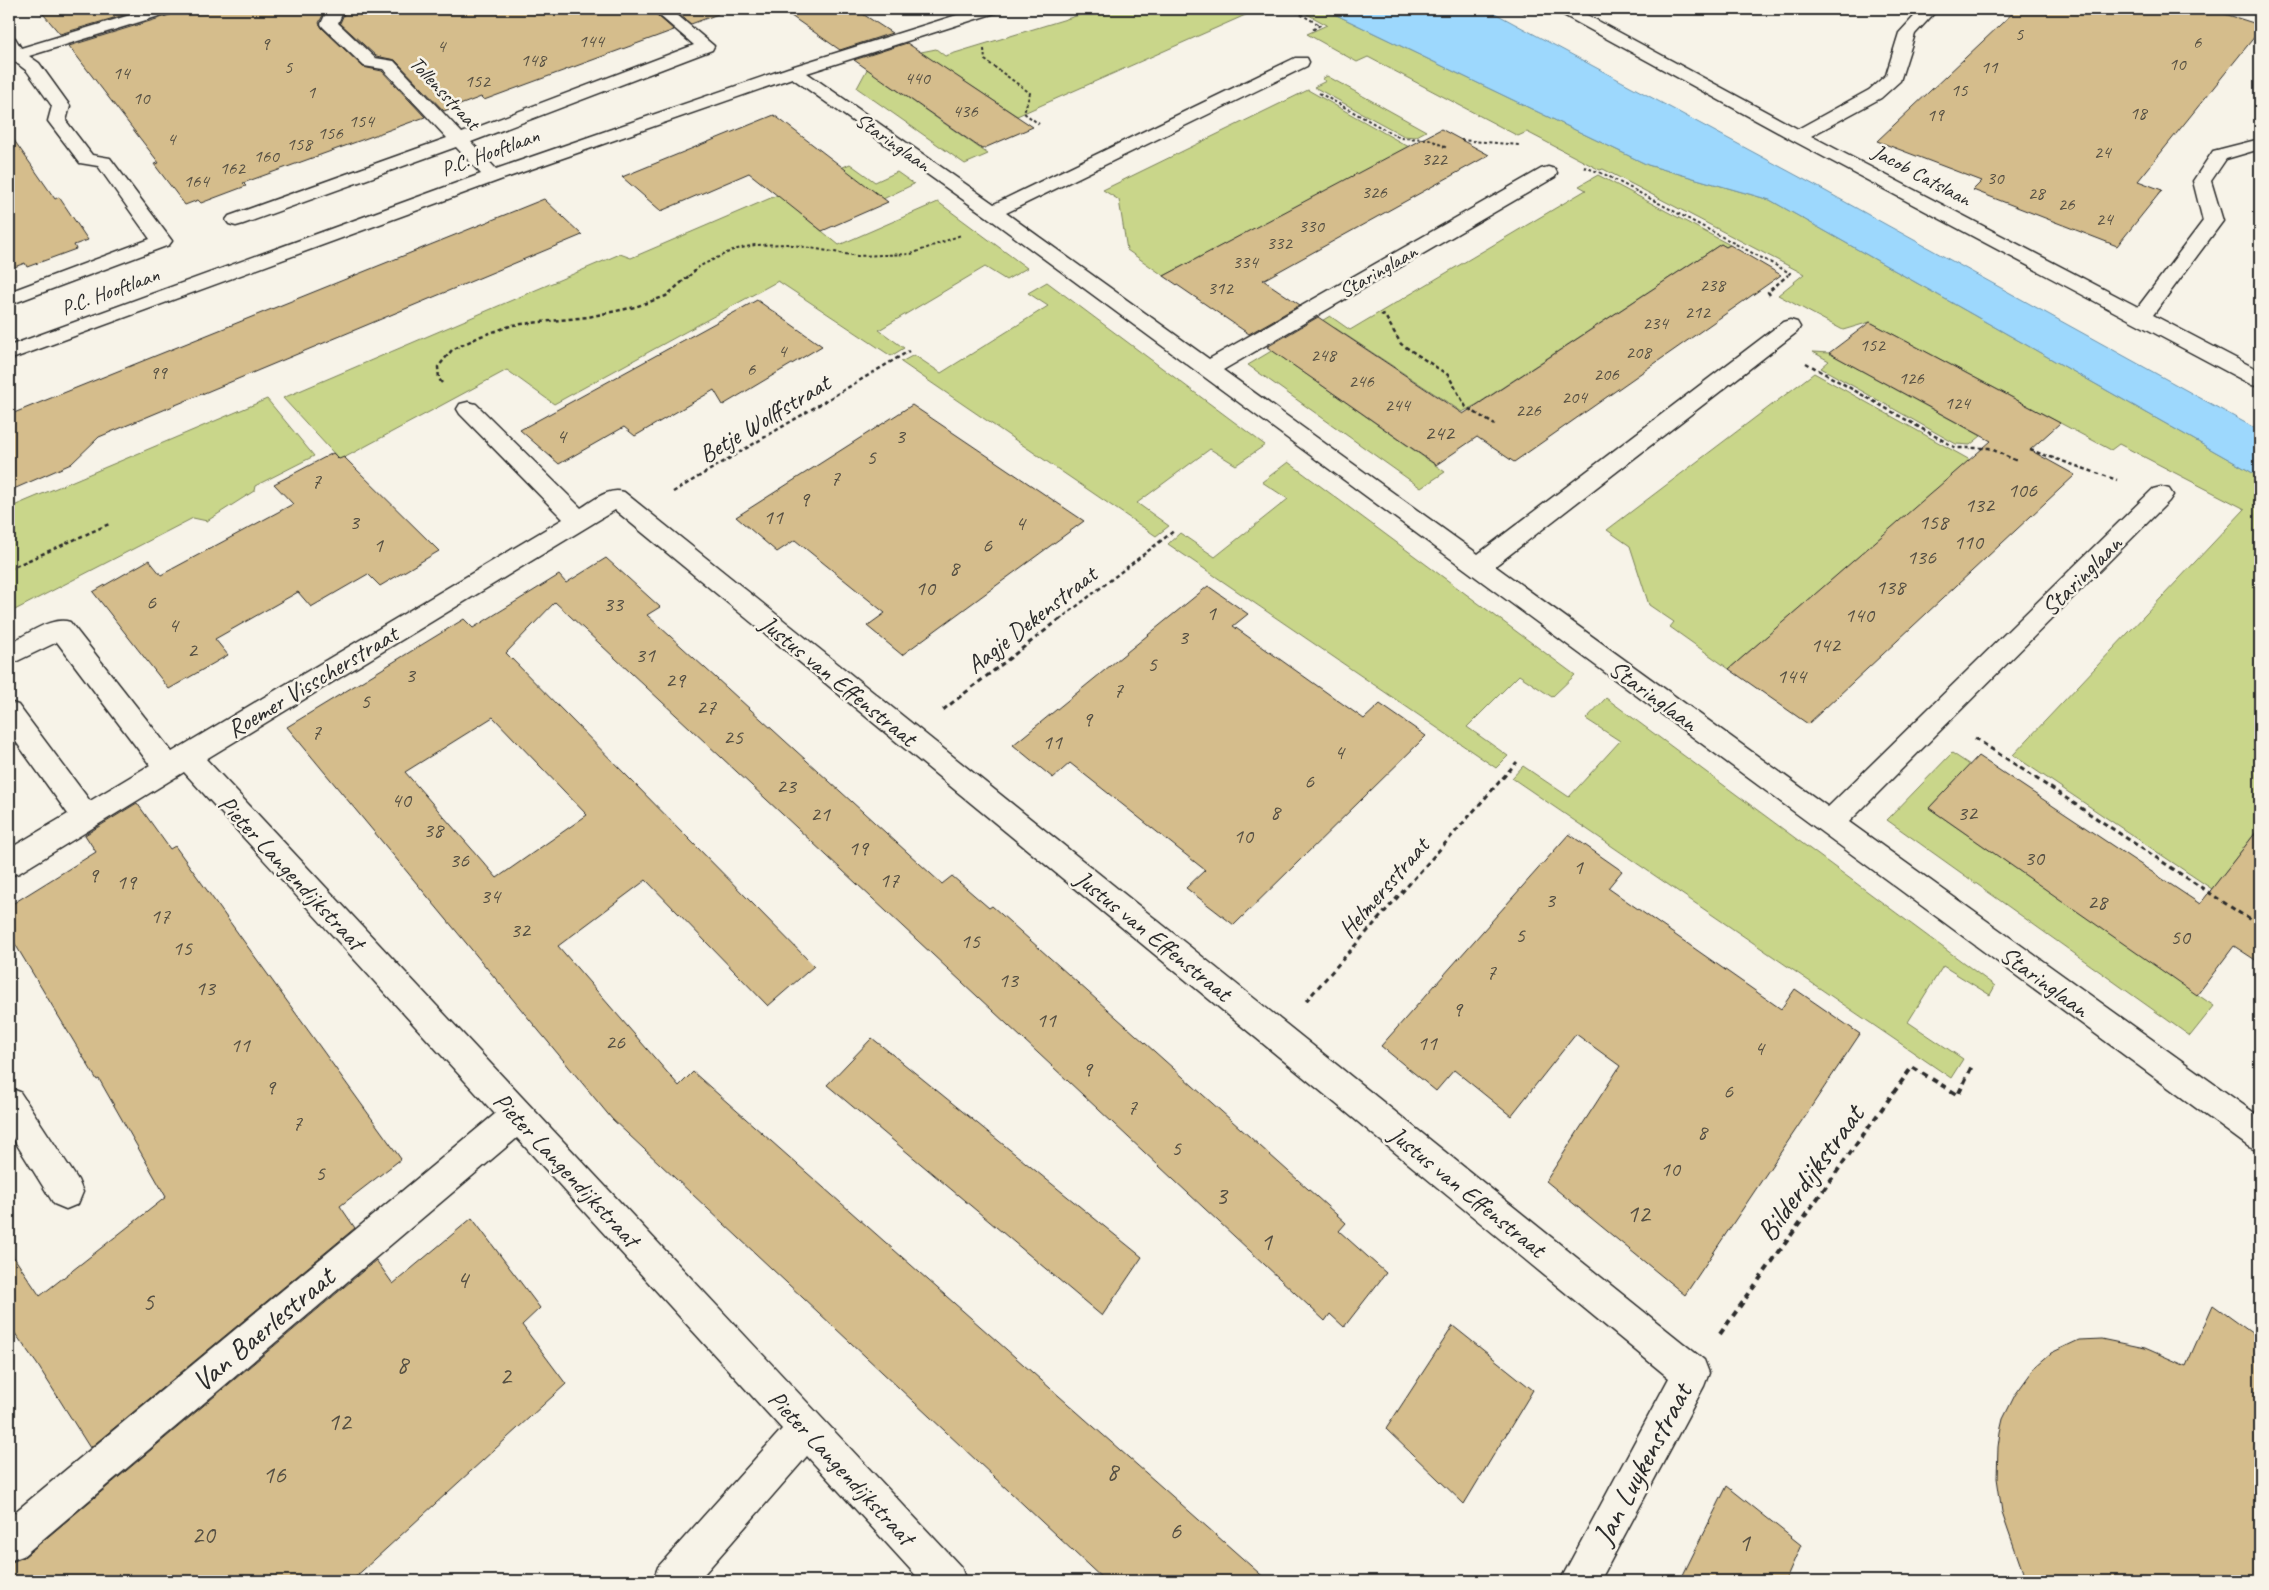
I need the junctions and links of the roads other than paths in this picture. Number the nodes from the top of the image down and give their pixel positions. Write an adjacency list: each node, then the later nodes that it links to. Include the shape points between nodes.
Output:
1 (166, 9): 7 (street)
2 (328, 9): 11 (street, Tollensstraat, via 334,14 329,24 370,62 388,65)
3 (660, 9): 11 (street, P.C. Hooftlaan, via 706,46)
4 (992, 9): 9 (street, P.C. Hooftlaan)
5 (1564, 9): 10 (street, Jacob Catslaan)
6 (1930, 9): 10 (street, via 1906,33 1894,77 1876,94)
7 (12, 51): 17 (street, P.C. Hooftlaan, via 33,67 61,106 57,121 86,159 104,162 162,241)
8 (1301, 62): 15 (street)
9 (794, 72): 14 (street, P.C. Hooftlaan); 15 (street, Staringlaan)
10 (1798, 136): 18 (street, Jacob Catslaan)
11 (459, 140): 14 (street, Tollensstraat); 16 (street, P.C. Hooftlaan)
12 (2260, 144): 18 (street, via 2220,155 2202,181 2213,220)
13 (1548, 173): 21 (street, Staringlaan)
14 (493, 176): 20 (street, P.C. Hooftlaan)
15 (997, 215): 21 (street, Staringlaan)
16 (236, 220)
17 (9, 299)
18 (2142, 316): 22 (street, Jacob Catslaan)
19 (1790, 327): 27 (street)
20 (9, 353)
21 (1208, 369): 27 (street, Staringlaan)
22 (2260, 380)
23 (468, 410): 26 (street)
24 (2161, 496): 32 (street, Staringlaan)
25 (626, 506): 26 (street, Roemer Visscherstraat); 38 (street, Justus van Effenstraat)
26 (578, 520): 30 (street, Roemer Visscherstraat)
27 (1478, 567): 32 (street, Staringlaan)
28 (9, 656): 30 (street, Pieter Langendijkstraat, via 61,629)
29 (9, 712): 31 (street)
30 (177, 763): 31 (street, Roemer Visscherstraat); 35 (street, Pieter Langendijkstraat)
31 (86, 817): 33 (street, Roemer Visscherstraat)
32 (1830, 823): 36 (street, Staringlaan)
33 (9, 864)
34 (9, 1103): 37 (street)
35 (518, 1116): 39 (street, Pieter Langendijkstraat); 40 (street, Van Baerlestraat)
36 (2260, 1136)
37 (66, 1192)
38 (1691, 1373): 43 (street, Jan Luykenstraat)
39 (807, 1429): 41 (street); 42 (street, Pieter Langendijkstraat)
40 (9, 1542)
41 (672, 1581)
42 (947, 1581)
43 (1579, 1581)

